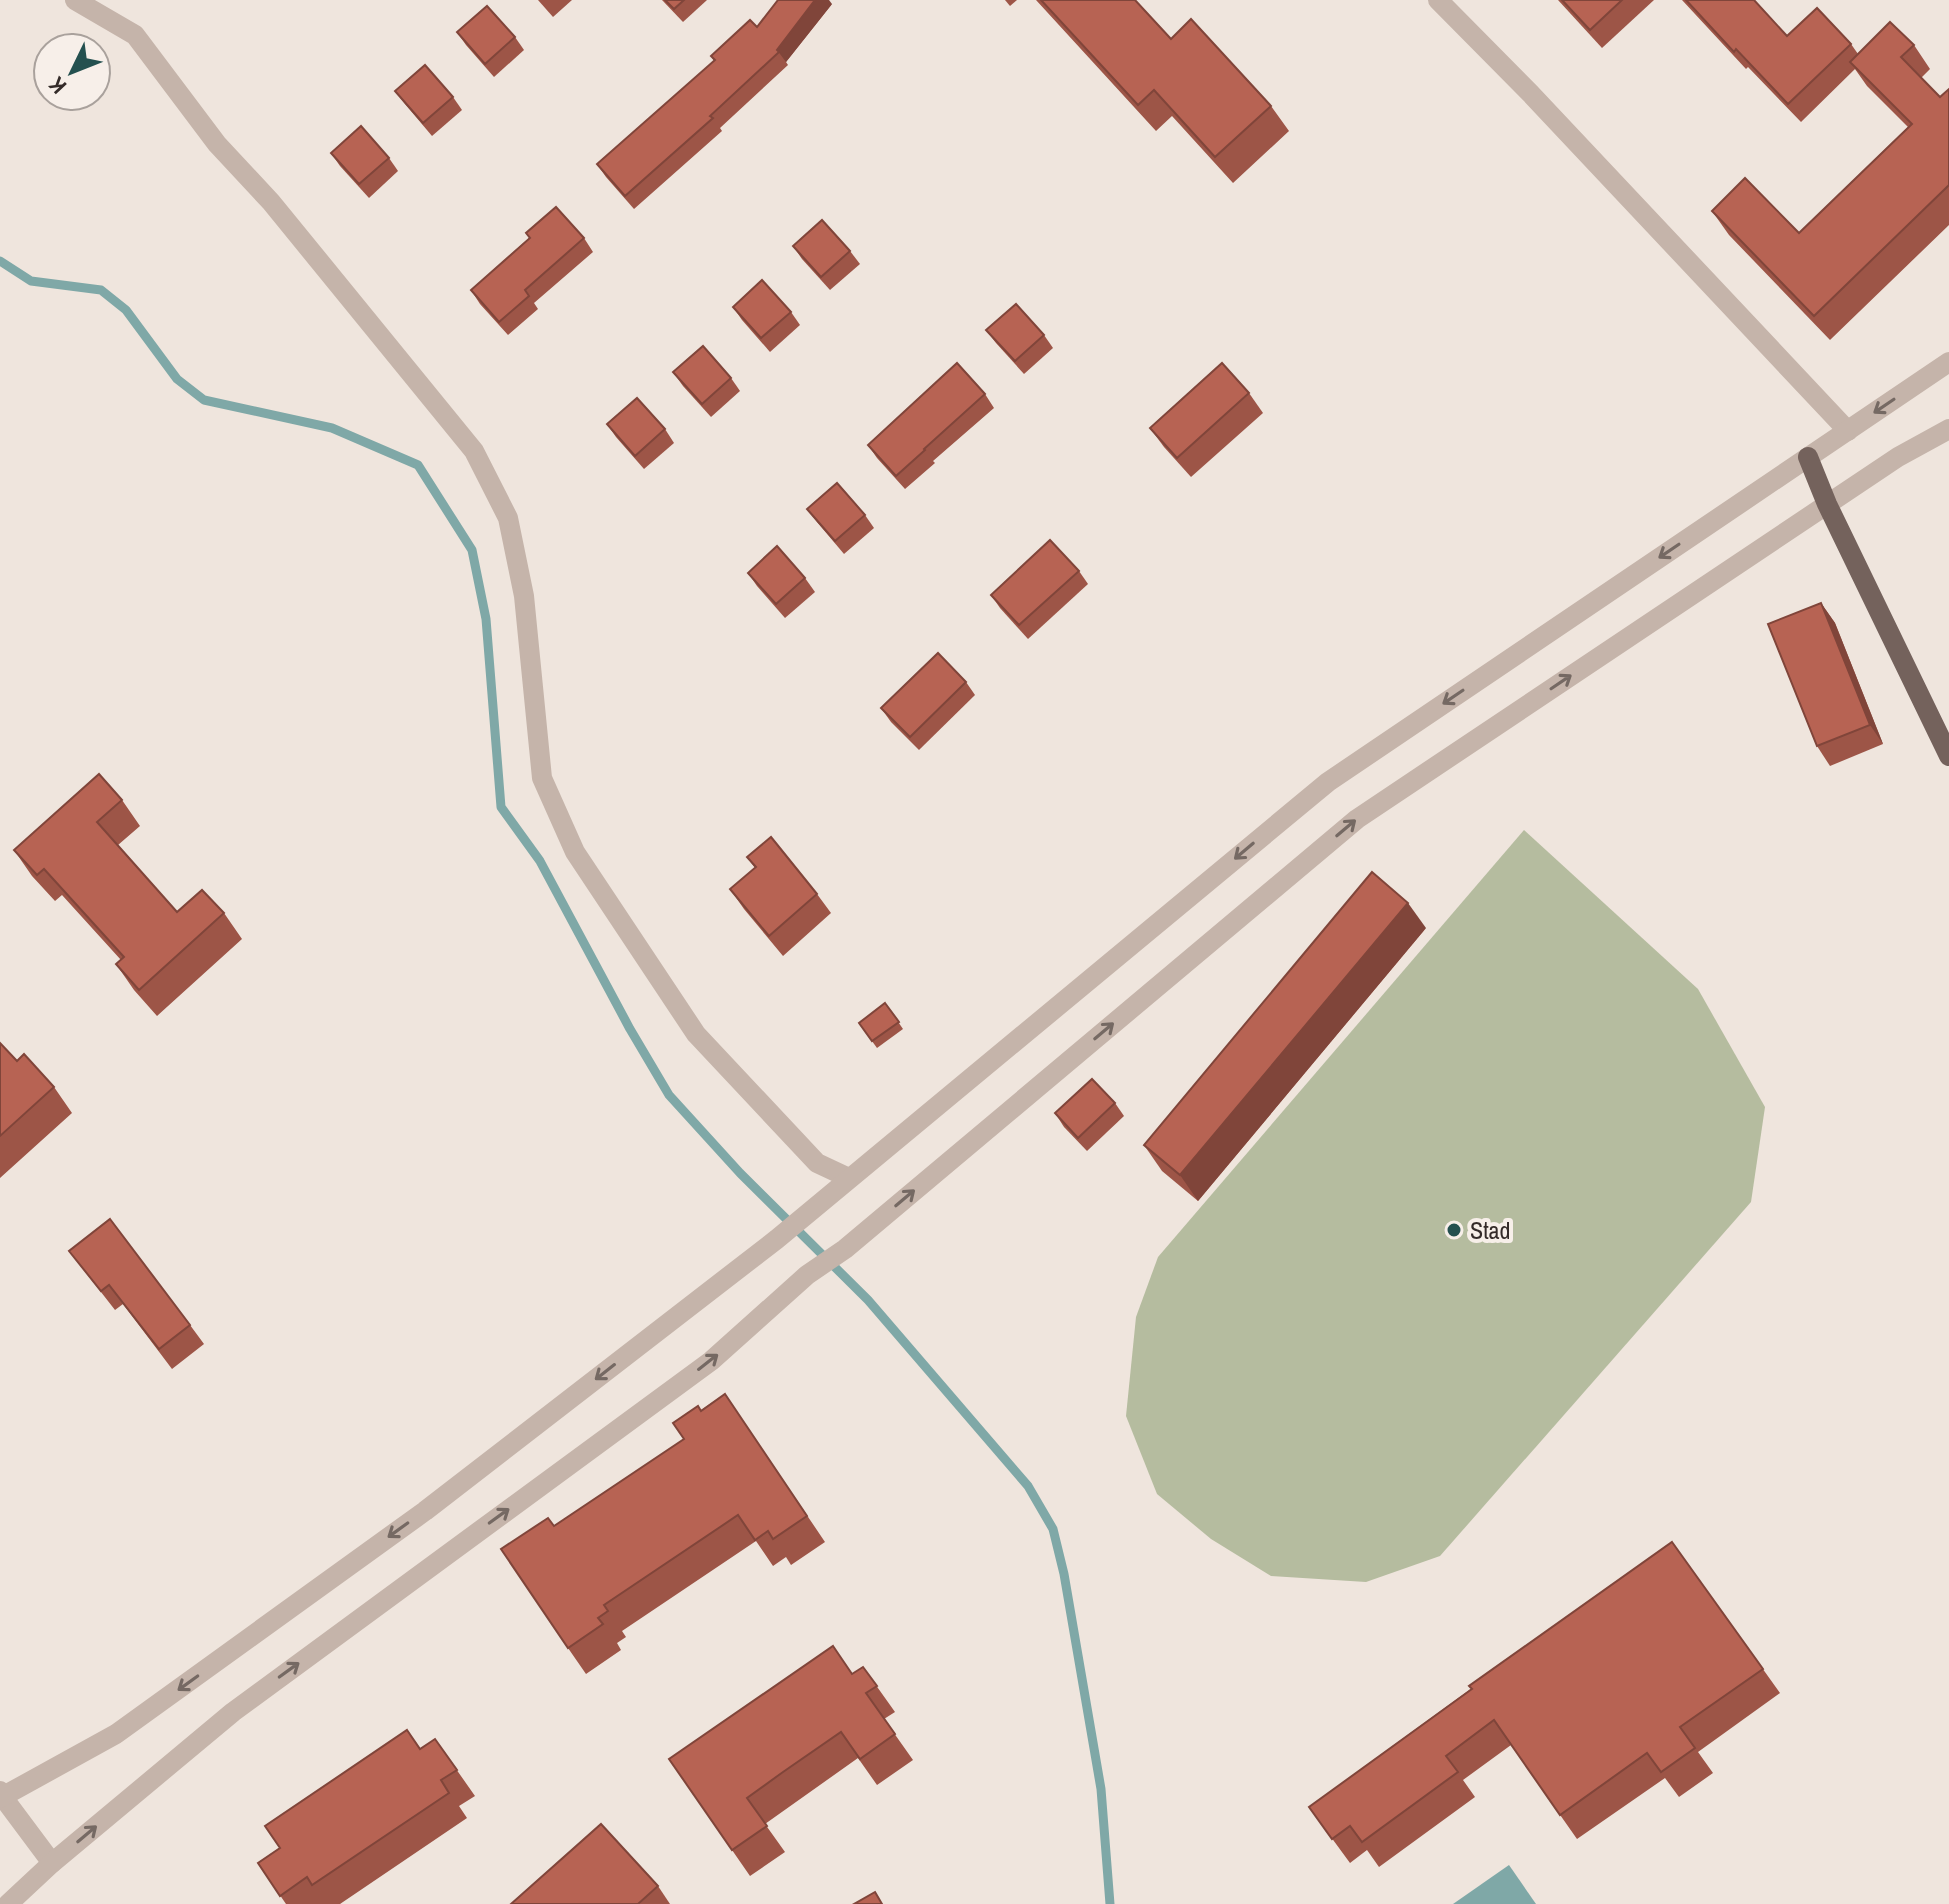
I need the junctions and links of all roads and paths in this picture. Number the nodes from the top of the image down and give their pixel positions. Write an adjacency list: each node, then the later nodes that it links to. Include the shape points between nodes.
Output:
1 (75, 0): 9 (street, via 135,35 217,144 271,202 474,451 508,518 524,596 542,778 575,852 696,1034 817,1163)
2 (1438, 0): 5 (street)
3 (1949, 362): 5 (street, one-way to 5)
4 (1949, 429): 7 (street)
5 (1848, 431): 6 (street)
6 (1808, 457): 7 (main road); 9 (street, one-way to 9, via 1328,782)
7 (1827, 504): 8 (main road); 11 (street, one-way to 7, via 233,1712 711,1361 807,1275 845,1249 1357,819)
8 (1949, 756)
9 (849, 1178): 10 (street, one-way to 10, via 425,1511 116,1734)
10 (1, 1795): 11 (street)
11 (52, 1863): 12 (street)
12 (8, 1904)

